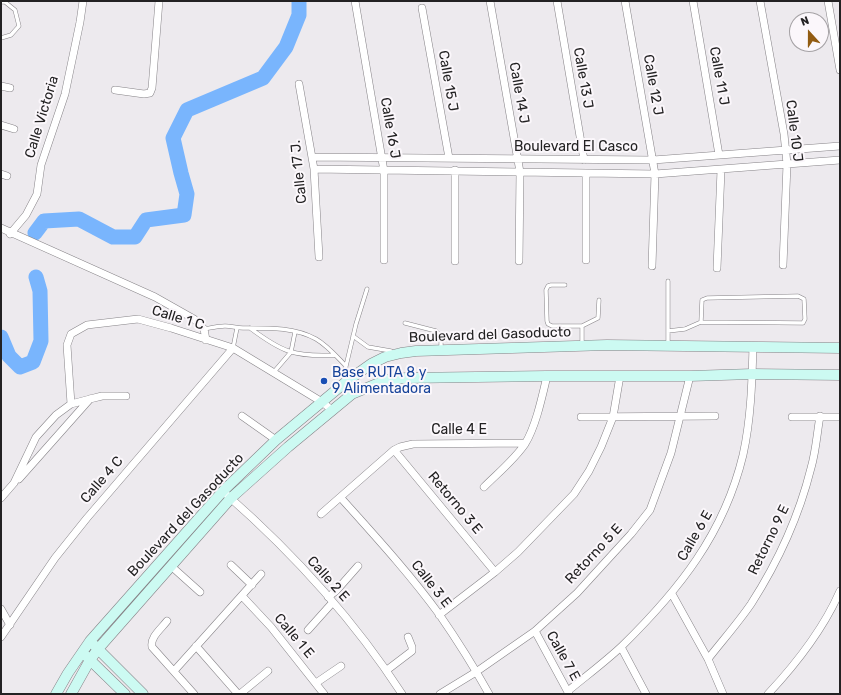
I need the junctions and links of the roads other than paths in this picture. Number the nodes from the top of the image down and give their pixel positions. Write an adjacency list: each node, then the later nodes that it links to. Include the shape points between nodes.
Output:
1 (83, 1): 39 (street, Calle Victoria, via 65,94 41,165 37,194 26,215)
2 (159, 1): 17 (street, via 150,93)
3 (355, 1): 25 (street, Calle 16 J)
4 (490, 1): 26 (street, Calle 14 J)
5 (557, 1): 27 (street, Calle 13 J)
6 (625, 1): 28 (street, Calle 12 J)
7 (693, 1): 22 (street, Calle 11 J)
8 (760, 1): 21 (street, Calle 10 J)
9 (828, 1): 13 (street)
10 (1, 2): 12 (lane, via 15,10 19,26 11,35)
11 (422, 8): 24 (street, Calle 15 J)
12 (1, 38)
13 (840, 70)
14 (299, 84): 23 (street, Calle 17 J.)
15 (1, 86): 16 (street)
16 (10, 88)
17 (115, 90)
18 (1, 125): 19 (street)
19 (14, 129)
20 (840, 146): 21 (street, Boulevard El Casco)
21 (785, 150): 22 (street, Boulevard El Casco); 30 (street, Calle 10 J)
22 (719, 155): 28 (street, Boulevard El Casco)
23 (312, 157): 25 (street, Boulevard El Casco); 31 (street, Calle 17 J.)
24 (449, 158): 25 (street, Boulevard El Casco); 26 (street, Boulevard El Casco)
25 (382, 159): 34 (street, Calle 16 J)
26 (518, 160): 27 (street, Boulevard El Casco); 35 (street, Calle 14 J)
27 (584, 160): 28 (street, Boulevard El Casco)
28 (653, 160): 37 (street, Calle 12 J)
29 (840, 160): 30 (street, Boulevard El Casco)
30 (787, 164): 33 (street, Boulevard El Casco); 45 (street, Calle 10 J)
31 (314, 169): 34 (street, Boulevard El Casco); 40 (street, Calle 17 J.)
32 (455, 170): 34 (street, Boulevard El Casco); 35 (street, Boulevard El Casco); 43 (street)
33 (721, 170): 37 (street, Boulevard El Casco); 47 (street)
34 (384, 171): 41 (street, Calle 16 J)
35 (520, 172): 36 (street, Boulevard El Casco); 44 (street, Calle 14 J)
36 (586, 173): 37 (street, Boulevard El Casco); 42 (street)
37 (655, 174): 46 (street)
38 (1, 228): 39 (street)
39 (10, 234): 57 (street, via 155,298 194,319)
40 (319, 257)
41 (384, 260)
42 (586, 260)
43 (454, 261)
44 (519, 261)
45 (783, 265)
46 (652, 266)
47 (717, 268)
48 (668, 281): 58 (lane)
49 (565, 285): 54 (lane, via 551,285 546,290 548,324)
50 (367, 289): 60 (lane)
51 (599, 300): 54 (lane, via 598,318)
52 (701, 322): 52 (lane, via 803,322 804,299 798,296 707,298 702,300); 58 (lane, via 685,329)
53 (405, 324): 67 (lane, via 436,331 440,336)
54 (582, 326): 62 (lane)
55 (237, 328): 56 (lane); 57 (lane, via 225,326); 65 (lane)
56 (250, 328): 59 (lane); 68 (lane, via 270,343)
57 (204, 329): 61 (street)
58 (668, 331): 63 (lane)
59 (295, 332): 68 (lane); 70 (lane, via 317,340)
60 (353, 336): 69 (lane, via 368,347); 71 (lane)
61 (206, 340): 65 (street, Calle 1 C); 83 (street, Calle 1 C, via 138,319 87,325 71,334 67,345)
62 (582, 345): 63 (street, Boulevard del Gasoducto); 67 (street, Boulevard del Gasoducto)
63 (668, 345): 64 (street, Boulevard del Gasoducto)
64 (753, 346): 66 (street, Boulevard del Gasoducto); 73 (street, Calle 6 E)
65 (233, 348): 72 (street, Calle 1 C); 117 (street, Calle 4 C, via 87,518 55,558)
66 (840, 348)
67 (441, 350): 69 (street, Boulevard del Gasoducto)
68 (291, 352): 70 (lane, via 304,355); 72 (lane)
69 (401, 353): 78 (street, Boulevard del Gasoducto, via 384,357)
70 (335, 355): 71 (lane)
71 (346, 366): 78 (lane)
72 (273, 373): 82 (street, Calle 1 C)
73 (752, 374): 74 (street, Boulevard del Gasoducto); 77 (street, Boulevard del Gasoducto); 111 (street, Calle 6 E, via 748,426 734,485 709,541)
74 (840, 375)
75 (547, 376): 76 (street, Boulevard del Gasoducto); 79 (street, Boulevard del Gasoducto, via 406,378 386,380); 94 (street, via 540,405)
76 (620, 376): 77 (street, Boulevard del Gasoducto); 90 (street)
77 (690, 376): 86 (street, Retorno 5 E)
78 (347, 381): 79 (lane); 82 (street, Boulevard del Gasoducto)
79 (365, 388): 84 (street, Boulevard del Gasoducto, via 352,394)
80 (126, 396): 81 (street)
81 (90, 399): 83 (street); 96 (street)
82 (322, 402): 84 (street, Calle 1 C); 93 (street, Boulevard del Gasoducto)
83 (71, 404): 96 (street, via 56,415 36,437)
84 (332, 410): 100 (street, Boulevard del Gasoducto)
85 (242, 416): 93 (street)
86 (681, 416): 87 (street); 90 (street); 119 (street, Retorno 5 E, via 671,453 650,510 610,558)
87 (715, 416)
88 (820, 416): 91 (street); 92 (street); 127 (street, Retorno 9 E, via 812,466 792,528 750,605)
89 (581, 417): 90 (street)
90 (613, 417): 106 (street, via 589,471 574,494)
91 (792, 417)
92 (840, 417)
93 (276, 440): 98 (street, Boulevard del Gasoducto)
94 (525, 443): 95 (street, Calle 4 E, via 413,444); 97 (street)
95 (394, 450): 101 (street); 106 (street, Retorno 3 E)
96 (14, 483): 99 (street)
97 (484, 487)
98 (223, 491): 100 (street, Calle 2 E); 122 (street, Boulevard del Gasoducto)
99 (1, 498)
100 (231, 498): 104 (street, Boulevard del Gasoducto); 113 (street, Calle 2 E, via 283,548)
101 (341, 498): 102 (street); 115 (street, Calle 3 E, via 390,552)
102 (321, 514)
103 (231, 565): 108 (street)
104 (171, 566): 110 (street); 125 (street, Boulevard del Gasoducto)
105 (358, 566): 113 (street)
106 (495, 572): 115 (street)
107 (261, 574): 108 (street)
108 (252, 585): 112 (street)
109 (840, 591): 148 (street, via 819,629 789,671)
110 (200, 592)
111 (672, 594): 124 (street, Calle 6 E); 127 (street)
112 (242, 596): 123 (street); 134 (street, Calle 1 E, via 271,627)
113 (331, 600): 118 (street); 130 (street, Calle 2 E)
114 (1, 608): 117 (street)
115 (439, 614): 133 (street, Calle 3 E)
116 (167, 621): 131 (street, via 151,643)
117 (10, 625): 120 (street, Calle 4 C)
118 (308, 630)
119 (535, 632): 133 (street, Retorno 5 E); 135 (street, Calle 7 E)
120 (1, 637)
121 (408, 637): 130 (street, via 412,651)
122 (90, 641): 125 (street); 126 (street, Boulevard del Gasoducto)
123 (196, 646): 131 (street); 141 (street)
124 (621, 647): 135 (street, Calle 6 E); 146 (street)
125 (98, 649): 128 (street, Boulevard del Gasoducto); 139 (street)
126 (81, 652): 128 (street); 136 (street, Boulevard del Gasoducto)
127 (708, 659): 147 (street)
128 (90, 660): 137 (street, Boulevard del Gasoducto); 138 (street)
129 (341, 666): 134 (street)
130 (387, 670): 143 (street, Calle 2 E)
131 (174, 671): 140 (street)
132 (268, 671): 141 (street)
133 (476, 672): 144 (street, Retorno 5 E); 145 (street, Calle 3 E)
134 (316, 683): 142 (street, Calle 1 E)
135 (569, 692)
136 (56, 694)
137 (71, 694)
138 (125, 694)
139 (143, 694)
140 (194, 694)
141 (239, 694)
142 (324, 694)
143 (402, 694)
144 (440, 694)
145 (489, 694)
146 (646, 694)
147 (723, 694)
148 (768, 694)

